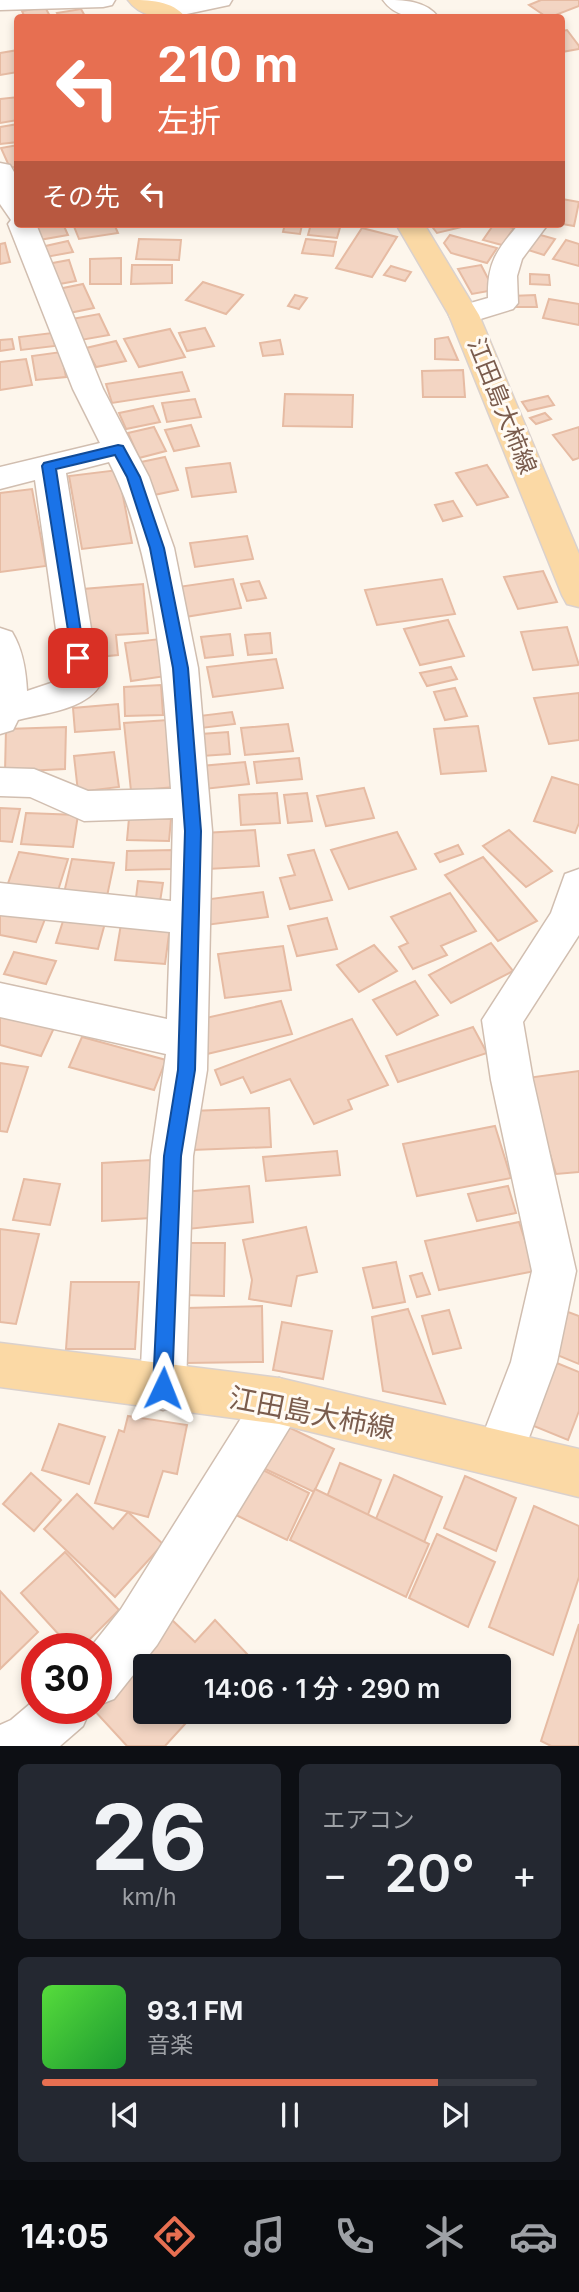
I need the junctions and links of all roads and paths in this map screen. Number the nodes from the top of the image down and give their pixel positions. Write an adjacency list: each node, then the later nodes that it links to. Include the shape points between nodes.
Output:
1 (103, 0): 5 (street)
2 (142, 0): 3 (street, via 182,7); 6 (main road)
3 (220, 0)
4 (395, 0): 7 (street)
5 (0, 3)
6 (167, 14)
7 (420, 14)
8 (0, 171): 9 (street)
9 (14, 204)
10 (24, 228): 14 (street, via 88,389)
11 (412, 228): 13 (main road, 江田島大柿線)
12 (531, 228): 13 (street, via 507,256 501,272 503,303)
13 (464, 315): 17 (main road, 江田島大柿線)
14 (118, 449): 15 (street); 21 (street, via 134,477 157,548 180,668)
15 (49, 466): 16 (street); 19 (street, via 82,685)
16 (0, 478)
17 (579, 595)
18 (0, 641): 19 (street, via 10,670)
19 (2, 714)
20 (0, 782): 21 (street, via 34,783 84,806)
21 (189, 803): 24 (street, via 193,831)
22 (579, 885): 30 (street, via 569,918 502,1020 554,1271 534,1362)
23 (0, 899): 24 (street)
24 (190, 918): 26 (street)
25 (0, 1000): 26 (street)
26 (187, 1041): 28 (street, via 173,1156)
27 (0, 1365): 28 (main road, 江田島大柿線)
28 (163, 1388): 29 (main road, 江田島大柿線)
29 (279, 1401): 30 (main road, 江田島大柿線); 32 (street, via 139,1627)
30 (500, 1452): 31 (main road, 江田島大柿線)
31 (579, 1473)
32 (112, 1661)
33 (46, 1724): 34 (street)
34 (12, 1746)

